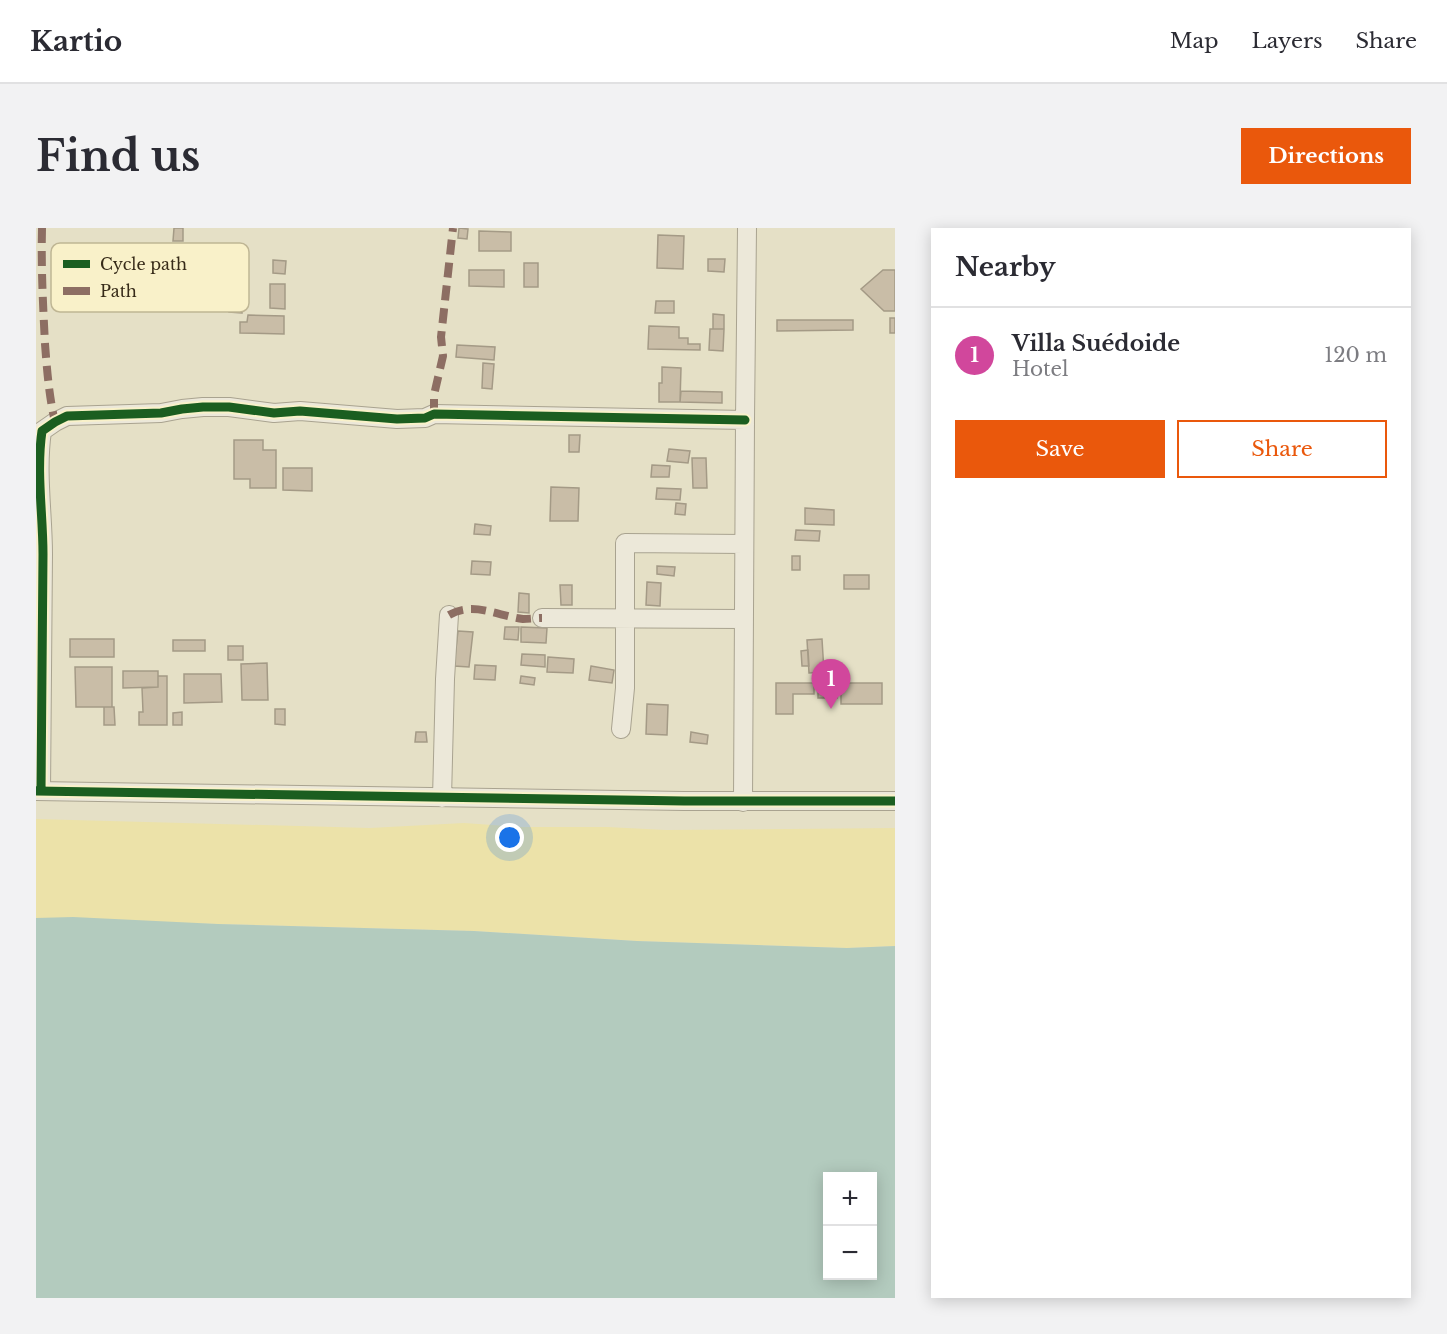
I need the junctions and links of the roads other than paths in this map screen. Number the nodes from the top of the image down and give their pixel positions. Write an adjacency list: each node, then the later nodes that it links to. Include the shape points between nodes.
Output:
1 (747, 228): 2 (street)
2 (744, 420): 3 (street); 9 (street, via 434,414 396,419 203,406 161,413 67,417 54,422 42,431 40,442 43,642)
3 (744, 544): 6 (street, via 625,543); 7 (street)
4 (448, 615): 10 (street)
5 (542, 618): 6 (street)
6 (625, 619): 7 (street); 8 (street)
7 (744, 619): 12 (street)
8 (621, 729)
9 (38, 791): 10 (street)
10 (442, 798): 12 (street)
11 (895, 801): 12 (street)
12 (743, 802)

